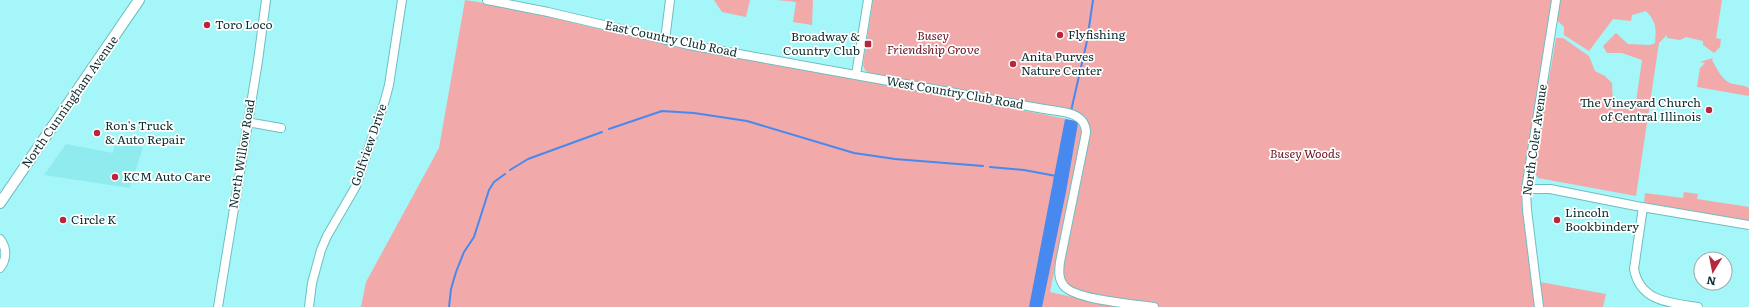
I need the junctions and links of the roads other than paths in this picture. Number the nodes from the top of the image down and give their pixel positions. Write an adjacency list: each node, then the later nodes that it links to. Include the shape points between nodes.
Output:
1 (139, 0): 13 (main road, North Cunningham Avenue)
2 (266, 0): 10 (street, North Willow Road)
3 (402, 0): 20 (street, Golfview Drive, via 389,85 356,186 321,250)
4 (487, 0): 8 (street, East Country Club Road)
5 (670, 0): 8 (street)
6 (868, 0): 9 (street)
7 (1556, 0): 12 (street, North Coler Avenue)
8 (665, 40): 9 (street, East Country Club Road)
9 (856, 75): 21 (street, West Country Club Road, via 1055,111 1082,119 1086,133 1060,262 1061,280 1064,286 1075,293)
10 (248, 122): 11 (street); 19 (street, North Willow Road)
11 (281, 128)
12 (1526, 189): 14 (street, via 1550,189); 18 (street, North Coler Avenue)
13 (0, 203)
14 (1643, 207): 15 (street); 22 (street, via 1634,269 1635,278 1645,292 1659,299)
15 (1749, 225)
16 (0, 239): 17 (street, via 5,260)
17 (0, 268)
18 (1539, 305)
19 (218, 307)
20 (308, 307)
21 (1154, 307)
22 (1698, 307)

